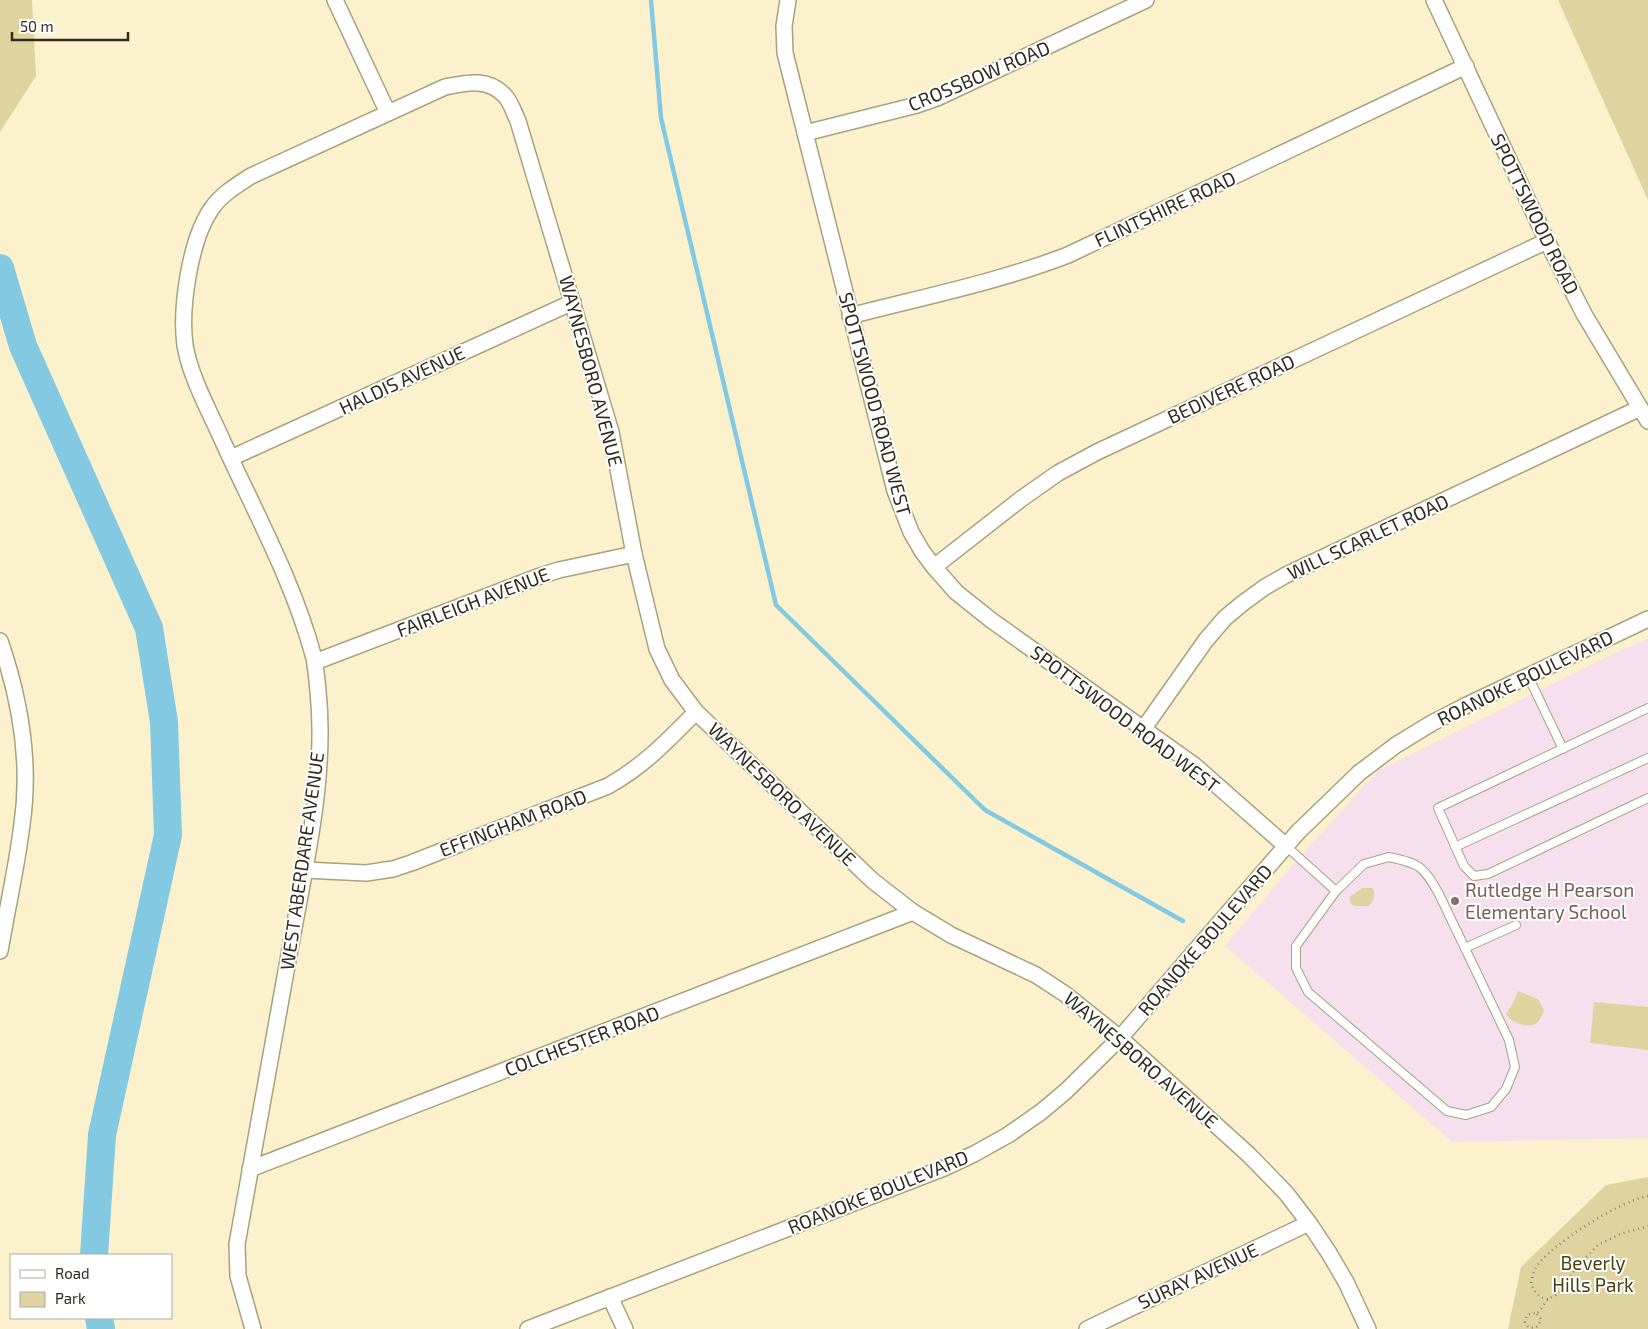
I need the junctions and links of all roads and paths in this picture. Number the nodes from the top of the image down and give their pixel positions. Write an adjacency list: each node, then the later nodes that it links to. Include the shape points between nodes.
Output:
1 (335, 0): 7 (street)
2 (788, 0): 8 (street, SPOTTSWOOD ROAD WEST, via 784,26 785,53)
3 (1146, 0): 8 (street, CROSSBOW ROAD, via 936,98)
4 (1434, 0): 5 (street, SPOTTSWOOD ROAD)
5 (1466, 66): 9 (street, SPOTTSWOOD ROAD); 11 (street, FLINTSHIRE ROAD, via 1068,255 998,279)
6 (471, 82): 7 (street, WEST ABERDARE AVENUE, via 445,87); 10 (street, WAYNESBORO AVENUE, via 489,85 505,96 518,121)
7 (388, 113): 13 (street, WEST ABERDARE AVENUE, via 251,176 229,190 212,207 201,227 184,308 185,345 198,387)
8 (805, 133): 11 (street, SPOTTSWOOD ROAD WEST)
9 (1547, 241): 12 (street, SPOTTSWOOD ROAD, via 1584,314); 15 (street, BEDIVERE ROAD, via 1097,452 1058,473 1021,499)
10 (573, 302): 13 (street, HALDIS AVENUE); 14 (street, WAYNESBORO AVENUE, via 611,432)
11 (850, 316): 15 (street, SPOTTSWOOD ROAD WEST, via 895,491 911,532)
12 (1644, 415): 22 (street, WILL SCARLET ROAD, via 1265,587 1225,618 1206,640)
13 (231, 458): 18 (street, WEST ABERDARE AVENUE, via 286,579)
14 (634, 554): 18 (street, FAIRLEIGH AVENUE, via 540,576); 21 (street, WAYNESBORO AVENUE, via 657,649 672,680)
15 (934, 568): 22 (street, SPOTTSWOOD ROAD WEST, via 956,592 991,620)
16 (1648, 619): 19 (street, ROANOKE BOULEVARD)
17 (0, 641): 33 (street, via 19,710 24,747 24,785 23,822)
18 (315, 662): 28 (street, WEST ABERDARE AVENUE, via 321,722 318,781)
19 (1528, 676): 23 (lane); 26 (street, ROANOKE BOULEVARD, via 1448,714 1396,745 1338,792)
20 (1648, 708): 23 (lane)
21 (696, 712): 28 (street, EFFINGHAM ROAD, via 650,758 608,786 393,869 366,873); 30 (street, WAYNESBORO AVENUE, via 873,881)
22 (1144, 728): 26 (street, SPOTTSWOOD ROAD WEST, via 1194,765)
23 (1563, 749): 27 (lane, via 1438,808)
24 (1648, 758): 27 (lane)
25 (1648, 798): 27 (lane, via 1488,874 1474,876 1464,866)
26 (1286, 846): 29 (lane); 34 (street, ROANOKE BOULEVARD)
27 (1455, 847)
28 (305, 870): 35 (street, WEST ABERDARE AVENUE)
29 (1336, 891): 32 (lane, via 1364,864 1389,857 1411,862 1426,872); 32 (lane, via 1296,946 1296,968 1308,992 1447,1111 1466,1115 1491,1107 1506,1088 1515,1067 1509,1040)
30 (913, 912): 34 (street, WAYNESBORO AVENUE, via 1066,994); 35 (street, COLCHESTER ROAD)
31 (1516, 924): 32 (lane)
32 (1465, 948)
33 (0, 951)
34 (1120, 1038): 37 (street, WAYNESBORO AVENUE, via 1249,1155 1286,1193); 39 (street, ROANOKE BOULEVARD, via 1066,1091 1008,1135 974,1154)
35 (250, 1169): 43 (street, WEST ABERDARE AVENUE, via 237,1244 238,1276)
36 (1648, 1196): 40 (path, via 1619,1206 1545,1256 1535,1270 1531,1284 1542,1299)
37 (1309, 1223): 46 (street, SURAY AVENUE); 47 (street, WAYNESBORO AVENUE, via 1346,1282)
38 (1648, 1226): 40 (path, via 1598,1244 1558,1294)
39 (610, 1297): 44 (street, ROANOKE BOULEVARD); 45 (street)
40 (1548, 1299): 41 (path)
41 (1537, 1314): 42 (path, via 1527,1315); 42 (path, via 1541,1319 1540,1325)
42 (1526, 1328)
43 (253, 1329)
44 (528, 1329)
45 (625, 1329)
46 (1088, 1329)
47 (1368, 1329)

